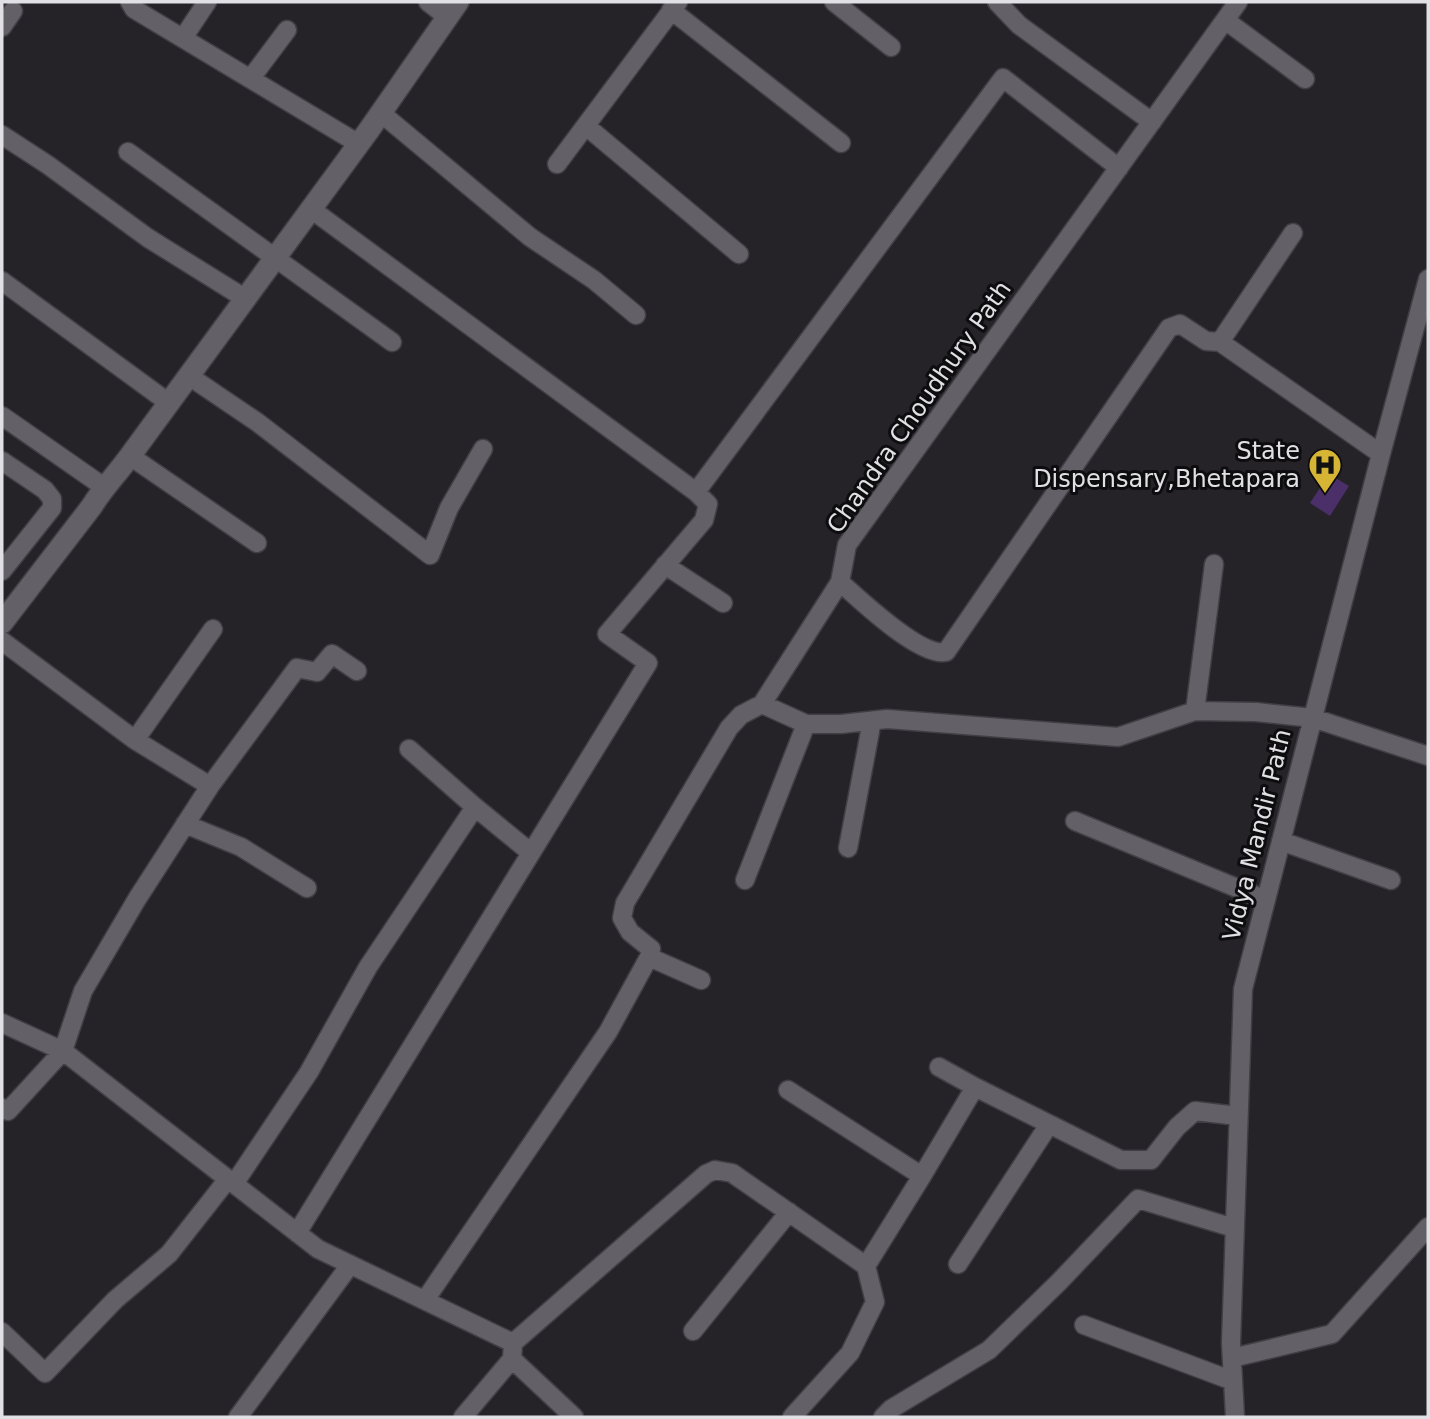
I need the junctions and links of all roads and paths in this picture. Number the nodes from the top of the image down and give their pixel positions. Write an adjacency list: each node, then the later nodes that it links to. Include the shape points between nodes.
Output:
1 (130, 2): 13 (street, via 134,9)
2 (206, 2): 13 (street)
3 (428, 2): 8 (street)
4 (834, 2): 14 (street)
5 (997, 2): 18 (street, via 1020,25)
6 (1238, 2): 10 (street, Chandra Choudhury Path)
7 (675, 6): 19 (street); 21 (street)
8 (453, 9): 17 (street)
9 (13, 10): 11 (street)
10 (1225, 20): 16 (street); 18 (street, Chandra Choudhury Path)
11 (2, 27)
12 (288, 30): 15 (street)
13 (183, 38): 15 (street)
14 (891, 47)
15 (251, 78): 22 (street)
16 (1305, 79)
17 (381, 113): 22 (street); 33 (street, via 530,237)
18 (1152, 122): 25 (street, Chandra Choudhury Path)
19 (586, 126): 24 (street); 28 (street)
20 (2, 135): 32 (street, via 148,238)
21 (841, 143)
22 (359, 144): 26 (street)
23 (128, 152): 29 (street)
24 (557, 164)
25 (1119, 168): 44 (street, via 1003,78); 49 (street, Chandra Choudhury Path, via 847,545)
26 (311, 209): 29 (street); 44 (street)
27 (1293, 233): 35 (street)
28 (739, 254)
29 (276, 257): 32 (street); 34 (street)
30 (1428, 279): 40 (street, Vidya Mandir Path)
31 (2, 281): 37 (street)
32 (246, 299): 36 (street)
33 (636, 315)
34 (392, 342)
35 (1220, 342): 40 (street); 49 (street, via 1206,341 1180,324 1169,328 946,652 927,649 886,622)
36 (189, 376): 37 (street); 39 (street, via 257,422 430,555 449,508)
37 (169, 403): 41 (street)
38 (2, 416): 43 (street)
39 (483, 449)
40 (1381, 454): 57 (street, Vidya Mandir Path)
41 (130, 456): 43 (street); 45 (street)
42 (2, 461): 48 (street, via 52,499 52,508)
43 (104, 486): 51 (street)
44 (696, 492): 47 (street, via 708,504 704,520)
45 (257, 543)
46 (1214, 564): 56 (street)
47 (665, 565): 50 (street); 69 (street, via 607,634 648,663)
48 (2, 571)
49 (840, 582): 55 (street, Chandra Choudhury Path)
50 (723, 603)
51 (6, 609)
52 (214, 629): 60 (street)
53 (2, 641): 60 (street)
54 (357, 671): 63 (street, via 332,654 317,672 297,668)
55 (762, 704): 59 (street); 74 (street, via 729,728 625,903 622,918 630,932 651,949)
56 (1195, 711): 57 (street); 58 (street, via 1118,737)
57 (1313, 718): 62 (street); 67 (street, Vidya Mandir Path)
58 (872, 721): 59 (street); 68 (street)
59 (806, 724): 70 (street)
60 (135, 740): 63 (street)
61 (409, 749): 64 (street)
62 (1428, 756)
63 (210, 786): 66 (street)
64 (475, 807): 69 (street); 85 (street, via 369,967 309,1072)
65 (1074, 821): 73 (street)
66 (185, 824): 72 (street, via 241,847); 77 (street, via 83,991)
67 (1281, 841): 71 (street); 73 (street, Vidya Mandir Path)
68 (848, 848)
69 (530, 852): 89 (street)
70 (745, 880)
71 (1391, 880)
72 (307, 888)
73 (1266, 900): 82 (street, Vidya Mandir Path, via 1243,989)
74 (649, 957): 75 (street); 93 (street, via 608,1032)
75 (701, 980)
76 (2, 1023): 77 (street)
77 (63, 1051): 81 (street); 85 (street)
78 (939, 1067): 79 (street)
79 (975, 1087): 83 (street); 84 (street)
80 (788, 1090): 84 (street)
81 (4, 1116)
82 (1238, 1116): 83 (street, via 1195,1111 1151,1160 1121,1160); 88 (street, Vidya Mandir Path)
83 (1048, 1126): 90 (street)
84 (922, 1176): 92 (street)
85 (231, 1182): 89 (street); 96 (street, via 169,1254 115,1300 45,1373)
86 (789, 1212): 92 (street); 95 (street); 97 (street, via 732,1173 715,1170 706,1174)
87 (1428, 1227): 98 (street, via 1332,1334)
88 (1234, 1228): 98 (street, Vidya Mandir Path); 104 (street, via 1138,1199 989,1350)
89 (297, 1233): 91 (street)
90 (958, 1264)
91 (350, 1265): 93 (street); 100 (street)
92 (866, 1266): 103 (street, via 875,1302 850,1353)
93 (425, 1300): 97 (street)
94 (1084, 1325): 99 (street)
95 (693, 1331)
96 (2, 1332)
97 (513, 1351): 101 (street); 102 (street)
98 (1232, 1358): 99 (street, Vidya Mandir Path)
99 (1233, 1381): 105 (street, Vidya Mandir Path)
100 (238, 1417)
101 (463, 1417)
102 (574, 1417)
103 (792, 1417)
104 (883, 1417)
105 (1235, 1417)

